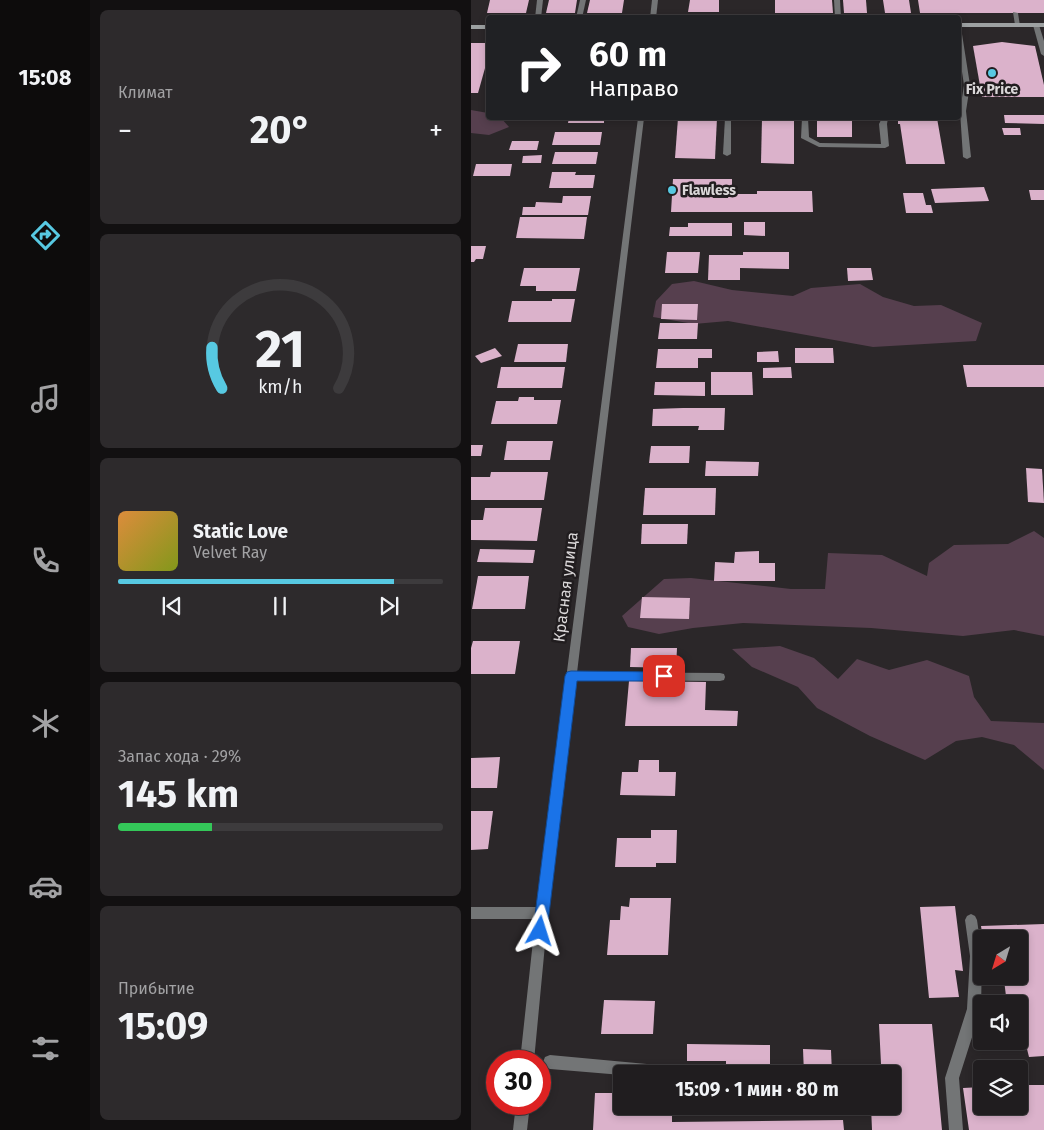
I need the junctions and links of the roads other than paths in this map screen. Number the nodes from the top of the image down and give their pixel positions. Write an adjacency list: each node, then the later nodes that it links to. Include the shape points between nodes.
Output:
1 (540, 0): 6 (street)
2 (583, 0): 7 (street)
3 (655, 0): 8 (street)
4 (837, 0): 9 (street)
5 (1015, 13): 11 (street)
6 (538, 15)
7 (580, 15)
8 (653, 15)
9 (837, 15)
10 (961, 25): 11 (street)
11 (1018, 25): 12 (street)
12 (1036, 25): 13 (street); 17 (street)
13 (1044, 25)
14 (471, 27): 15 (street)
15 (486, 27)
16 (961, 47): 23 (street, via 967,85 963,111)
17 (1044, 54)
18 (641, 120): 24 (street, Красная улица)
19 (728, 120): 22 (street)
20 (805, 120): 21 (street, via 805,138 819,145 885,146)
21 (884, 120)
22 (727, 154)
23 (967, 157)
24 (571, 676): 25 (street); 27 (street, Красная улица)
25 (720, 677)
26 (471, 912): 27 (street)
27 (542, 912): 29 (street, Красная улица)
28 (971, 920): 34 (street, via 976,956 973,1009 952,1078)
29 (528, 1050)
30 (551, 1062): 31 (street)
31 (613, 1068)
32 (522, 1115): 33 (street)
33 (520, 1130)
34 (956, 1130)

